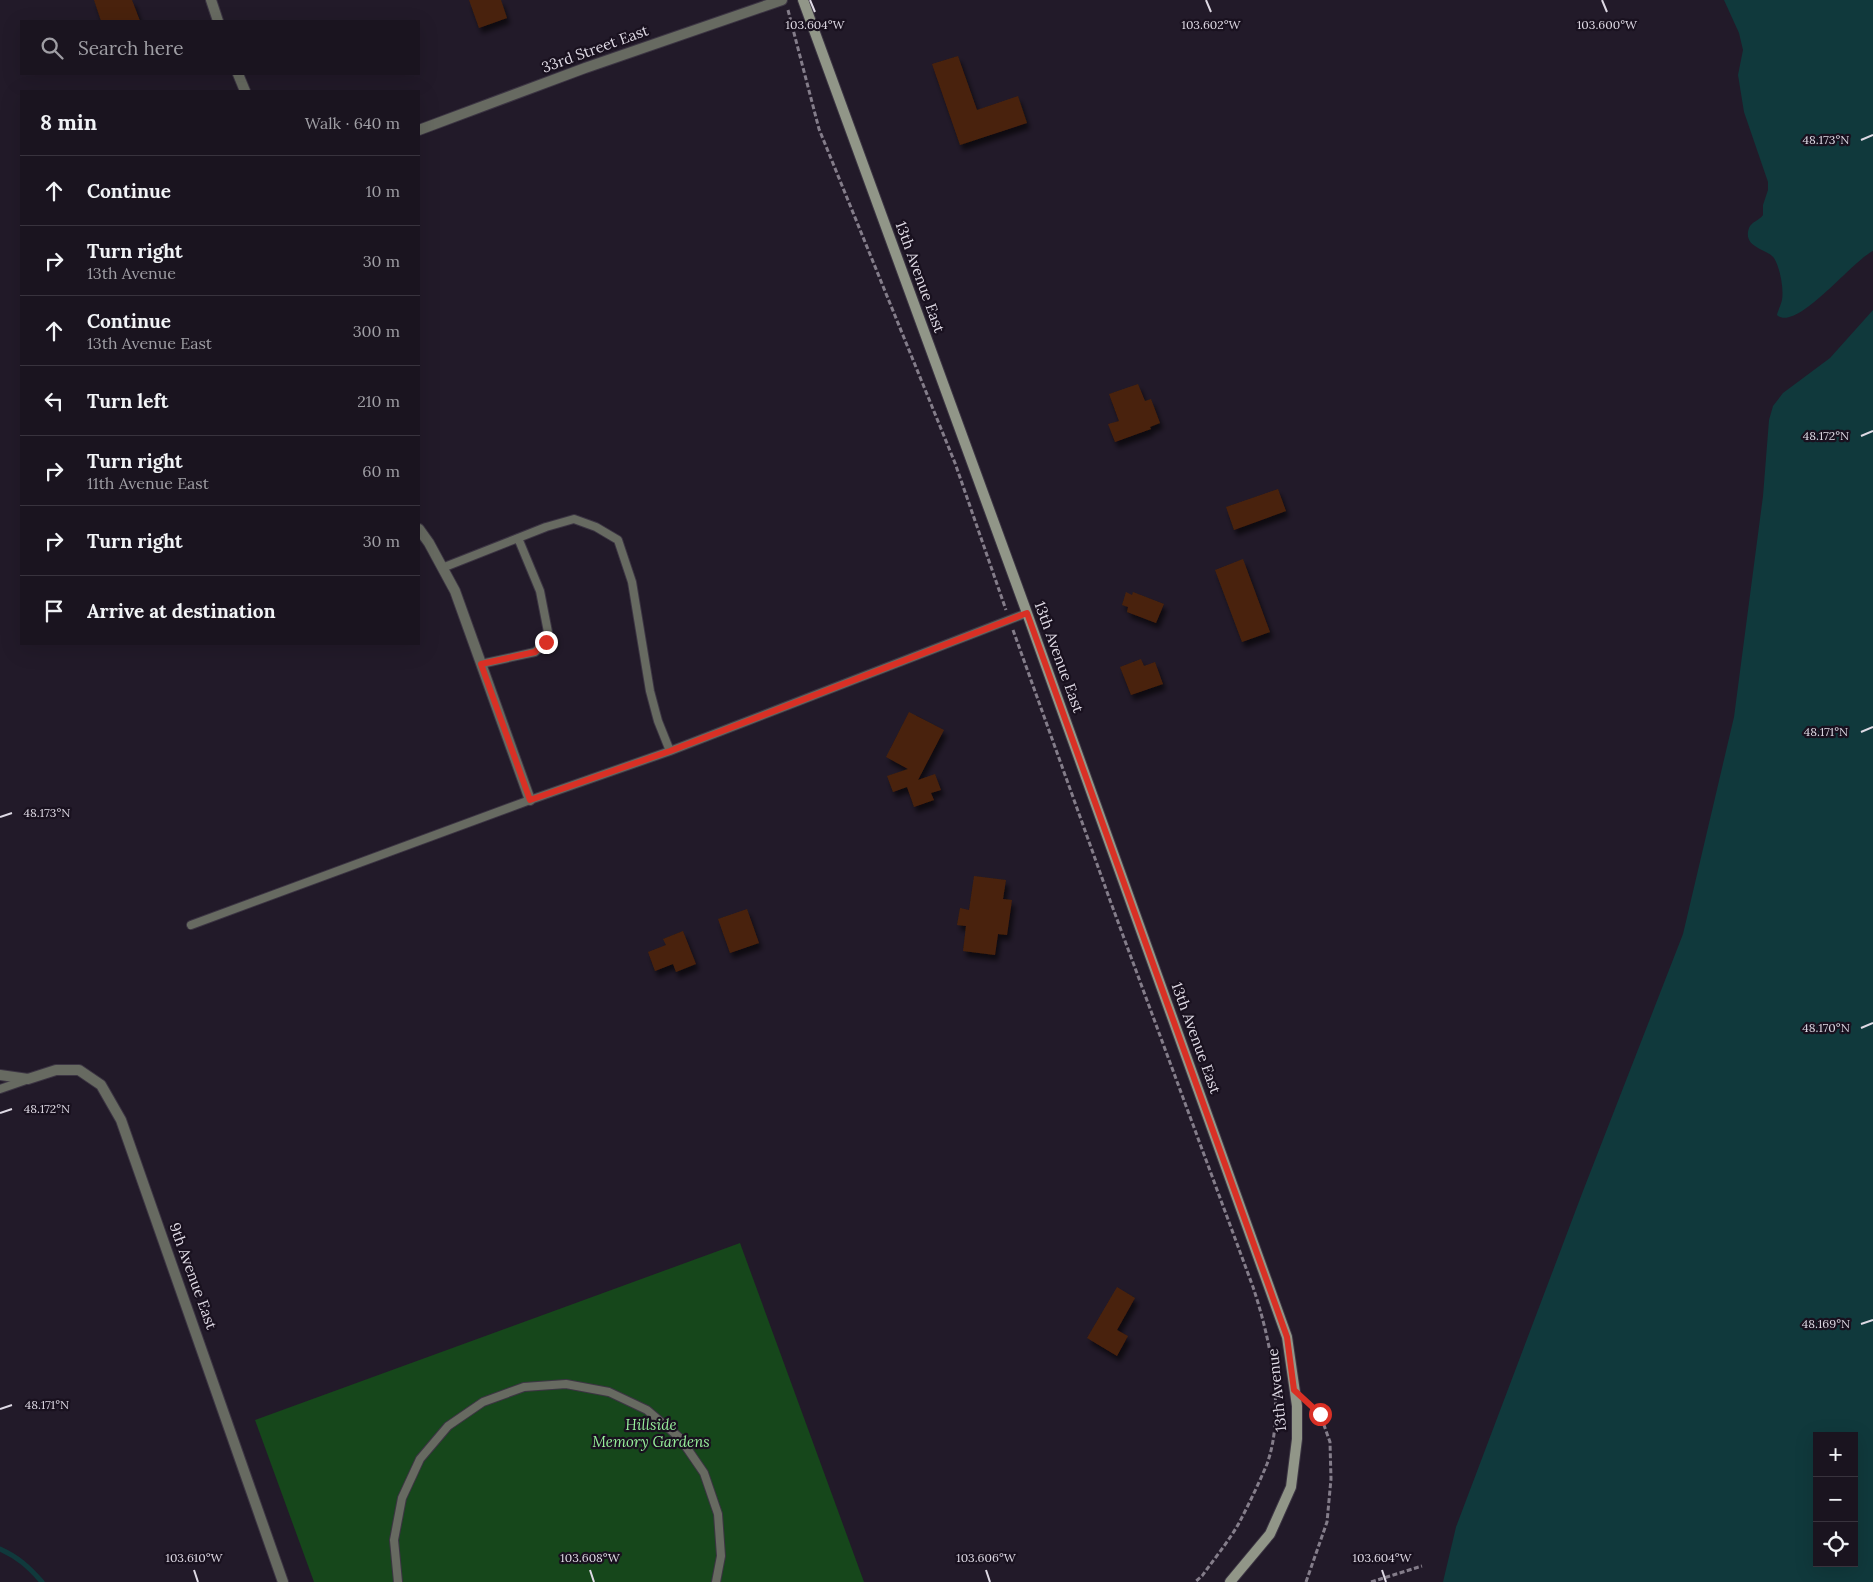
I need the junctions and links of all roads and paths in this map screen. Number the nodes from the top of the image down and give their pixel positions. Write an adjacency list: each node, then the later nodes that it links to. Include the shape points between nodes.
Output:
1 (211, 0): 5 (street)
2 (782, 0): 8 (street, 33rd Street East)
3 (803, 0): 12 (main road, 13th Avenue East)
4 (788, 9): 13 (path, via 818,129 955,463)
5 (218, 20)
6 (238, 75): 7 (street)
7 (245, 90)
8 (420, 130)
9 (420, 530): 11 (street)
10 (518, 538): 11 (lane); 14 (lane, via 540,591 548,632 546,642 535,652); 15 (lane, via 574,519 618,540 632,582 650,691)
11 (442, 568): 14 (street, via 455,591)
12 (1027, 613): 13 (lane); 21 (main road, 13th Avenue East)
13 (1010, 619): 15 (lane); 27 (path, via 1253,1287 1275,1374 1274,1430 1267,1462 1239,1524)
14 (481, 664): 16 (street)
15 (670, 751): 16 (lane)
16 (530, 800): 17 (lane)
17 (191, 925)
18 (0, 1075): 19 (street, 9th Avenue East)
19 (28, 1079): 20 (lane); 24 (street, 9th Avenue East, via 56,1070 79,1070 101,1085 121,1120)
20 (0, 1089)
21 (1283, 1326): 22 (main road, 13th Avenue)
22 (1294, 1390): 28 (main road, 13th Avenue, via 1297,1440 1291,1487 1270,1534); 29 (path, via 1320,1414 1330,1442 1327,1522)
23 (1422, 1566): 30 (path)
24 (283, 1582)
25 (398, 1582): 26 (lane, via 394,1540 402,1498 420,1459 448,1426 483,1402 524,1387 566,1384 609,1392 647,1410 680,1438 704,1473 718,1514 721,1556)
26 (716, 1582)
27 (1195, 1582)
28 (1230, 1582)
29 (1306, 1582)
30 (1371, 1582)

